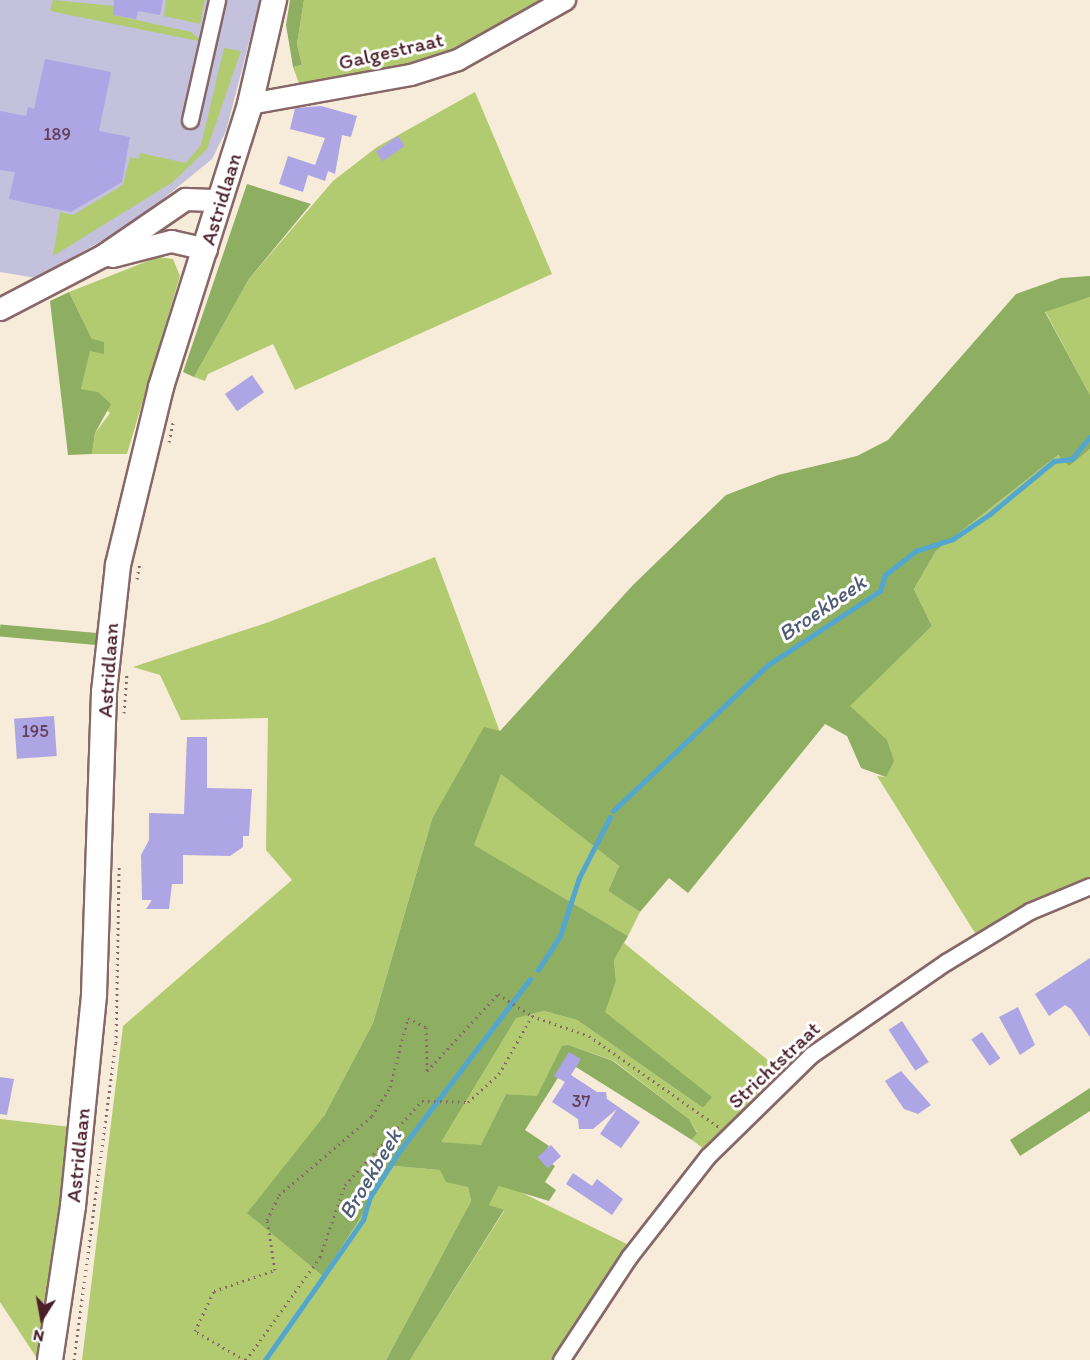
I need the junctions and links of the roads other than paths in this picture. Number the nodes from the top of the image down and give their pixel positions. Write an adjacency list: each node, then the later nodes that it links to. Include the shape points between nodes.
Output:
1 (218, 0): 5 (street)
2 (274, 0): 4 (main road, Astridlaan)
3 (565, 0): 4 (street, Galgestraat, via 458,60 411,75)
4 (250, 105): 6 (main road, Astridlaan)
5 (190, 120)
6 (220, 200): 7 (main road, Astridlaan); 8 (main road, via 185,199)
7 (206, 249): 8 (main road, via 171,241); 11 (main road, Astridlaan, via 161,387 118,565 104,692 93,1005 73,1206)
8 (102, 256): 9 (main road)
9 (0, 309)
10 (1090, 886): 12 (street, Strichtstraat, via 1030,911 875,1006 812,1055 730,1134 629,1257)
11 (50, 1360)
12 (561, 1360)

